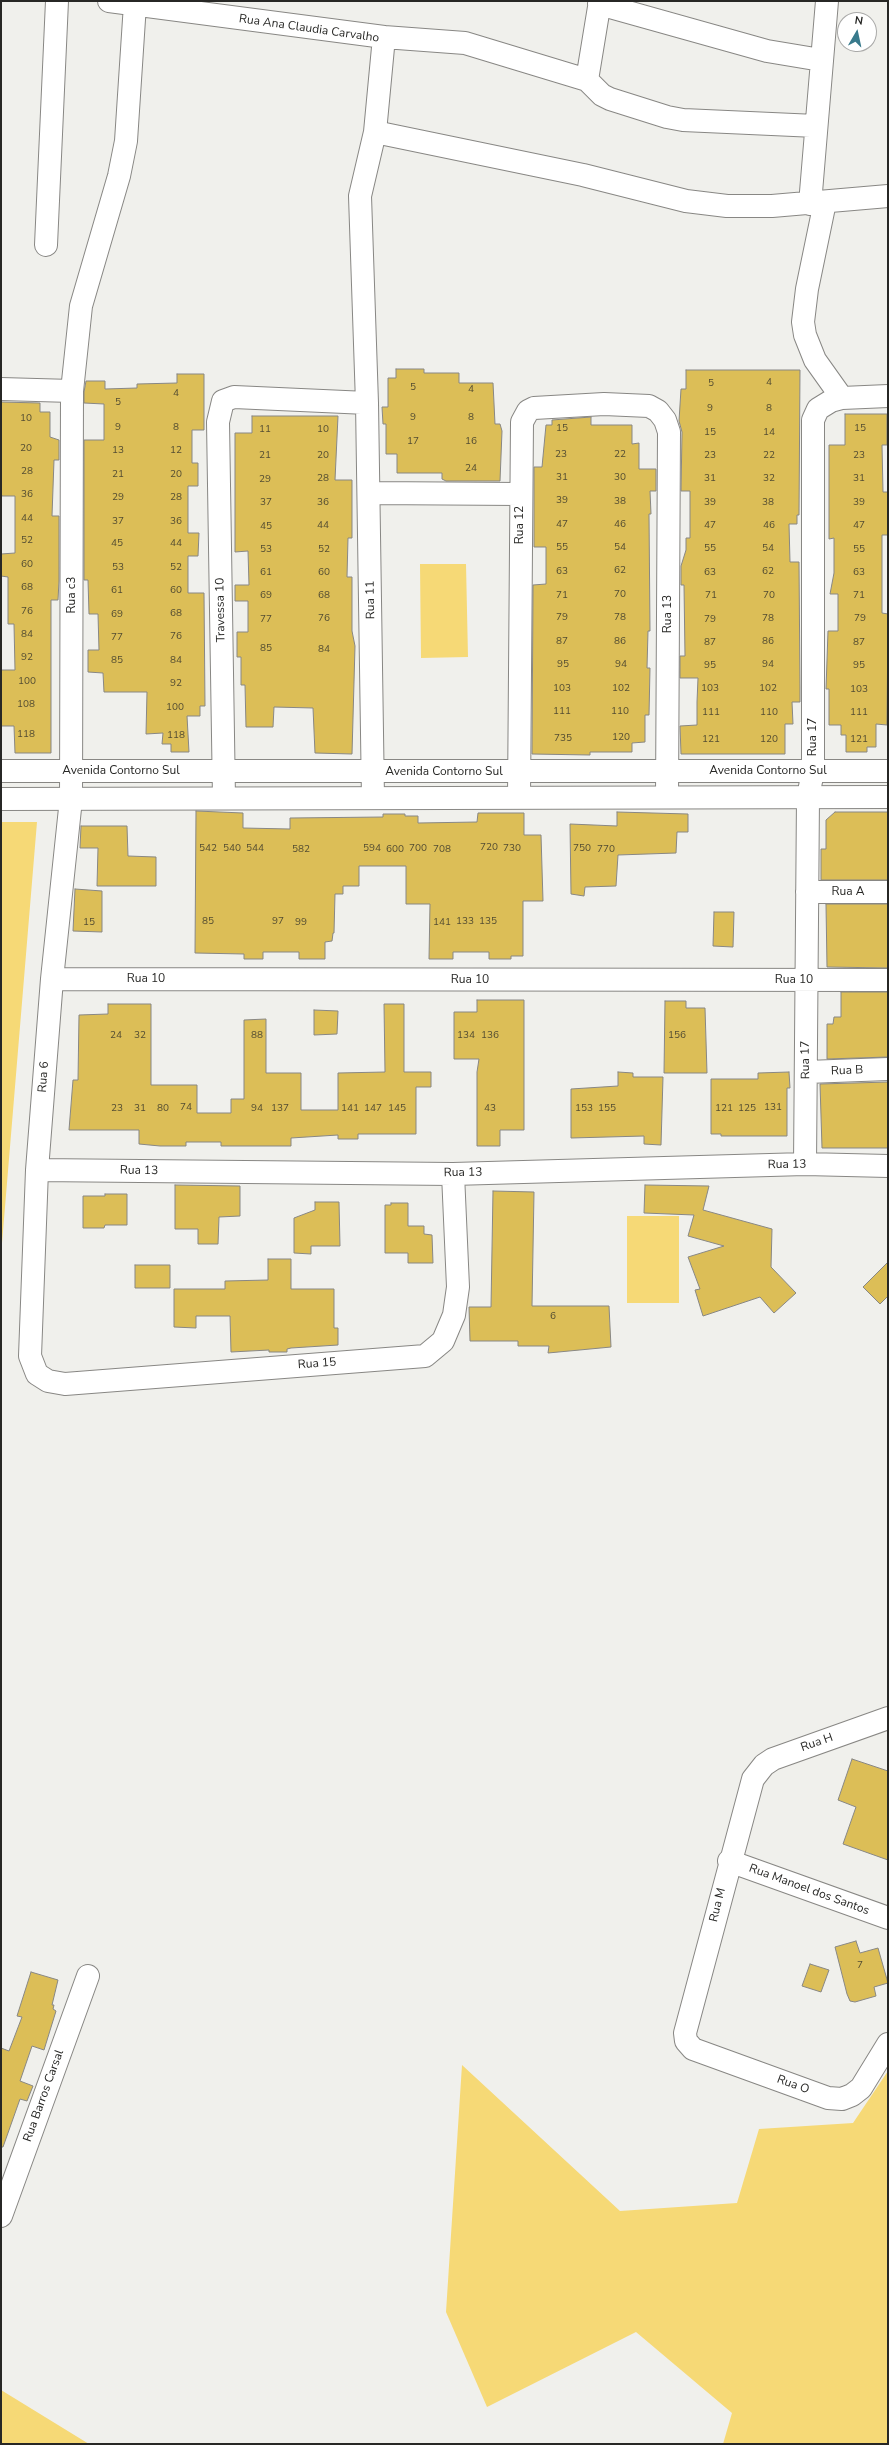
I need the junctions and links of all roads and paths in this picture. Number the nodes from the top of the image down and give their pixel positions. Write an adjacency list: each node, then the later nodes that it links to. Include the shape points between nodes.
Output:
1 (58, 1): 13 (street)
2 (109, 1): 5 (street, Rua Ana Claudia Carvalho)
3 (827, 1): 7 (street)
4 (599, 3): 7 (street, via 767,50); 8 (street)
5 (134, 4): 6 (street, Rua Ana Claudia Carvalho); 15 (street, Rua c3, via 126,141 119,176 80,306)
6 (384, 37): 8 (street, via 465,43); 10 (street, Rua Ana Claudia Carvalho)
7 (821, 60): 9 (street)
8 (588, 80): 9 (street, via 610,100 667,117 683,120)
9 (816, 126): 12 (street)
10 (375, 132): 12 (street, via 583,175 686,201 727,206); 18 (street, Rua Ana Claudia Carvalho, via 360,196)
11 (888, 196): 12 (street)
12 (818, 203): 17 (street, via 803,322 805,335 815,360)
13 (46, 245)
14 (1, 389): 15 (street)
15 (72, 391): 27 (street, Rua c3)
16 (888, 396): 17 (street, Rua 17)
17 (842, 398): 25 (street, Rua 17, via 823,404 813,420)
18 (367, 402): 20 (street, Rua 11); 23 (street, Travessa 10, via 234,397 223,401 218,422)
19 (669, 432): 21 (street, Rua 12, via 665,420 658,411 648,406 604,404 534,408 524,416 522,422); 24 (street, Rua 13)
20 (369, 494): 21 (street); 28 (street, Rua 11)
21 (520, 494): 29 (street, Rua 12)
22 (1, 771): 27 (street, Avenida Contorno Sul)
23 (224, 771): 27 (street, Avenida Contorno Sul); 28 (street, Avenida Contorno Sul); 34 (street, Travessa 10)
24 (667, 771): 25 (street, Avenida Contorno Sul); 29 (street, Avenida Contorno Sul); 31 (street, Rua 13)
25 (813, 771): 26 (street, Avenida Contorno Sul); 32 (street, Rua 17)
26 (888, 771)
27 (72, 772): 37 (street, Rua c3)
28 (373, 772): 29 (street, Avenida Contorno Sul); 35 (street, Rua 11)
29 (519, 772): 30 (street, Rua 12)
30 (519, 797): 31 (street); 35 (street)
31 (667, 797): 32 (street)
32 (808, 797): 33 (street); 38 (street, Rua 17)
33 (888, 797)
34 (224, 798): 35 (street); 37 (street)
35 (374, 798)
36 (1, 799): 37 (street)
37 (71, 799): 40 (street, Rua 6)
38 (807, 892): 39 (street, Rua A); 41 (street, Rua 17)
39 (888, 892)
40 (52, 979): 41 (street, Rua 10); 47 (street, Rua 6)
41 (805, 980): 42 (street, Rua 10); 44 (street, Rua 17)
42 (888, 980)
43 (888, 1069): 44 (street, Rua B)
44 (807, 1072): 45 (street, Rua 17)
45 (805, 1164): 46 (street, Rua 13); 48 (street, Rua 13)
46 (888, 1166)
47 (37, 1170): 48 (street, Rua 13); 49 (street, Rua 6)
48 (453, 1174): 49 (street, Rua 15, via 458,1287 454,1315 443,1341 425,1356 66,1384 48,1381 37,1374)
49 (30, 1356)
50 (888, 1718): 51 (street, Rua H, via 773,1759)
51 (753, 1778): 52 (street, Rua M)
52 (729, 1861): 53 (street, Rua Manoel dos Santos); 55 (street, Rua M)
53 (888, 1918)
54 (88, 1976): 57 (street, Rua Barros Carsal)
55 (685, 2033): 56 (street, Rua O, via 686,2041 693,2049 828,2098 842,2099 861,2088)
56 (888, 2044)
57 (1, 2216)

